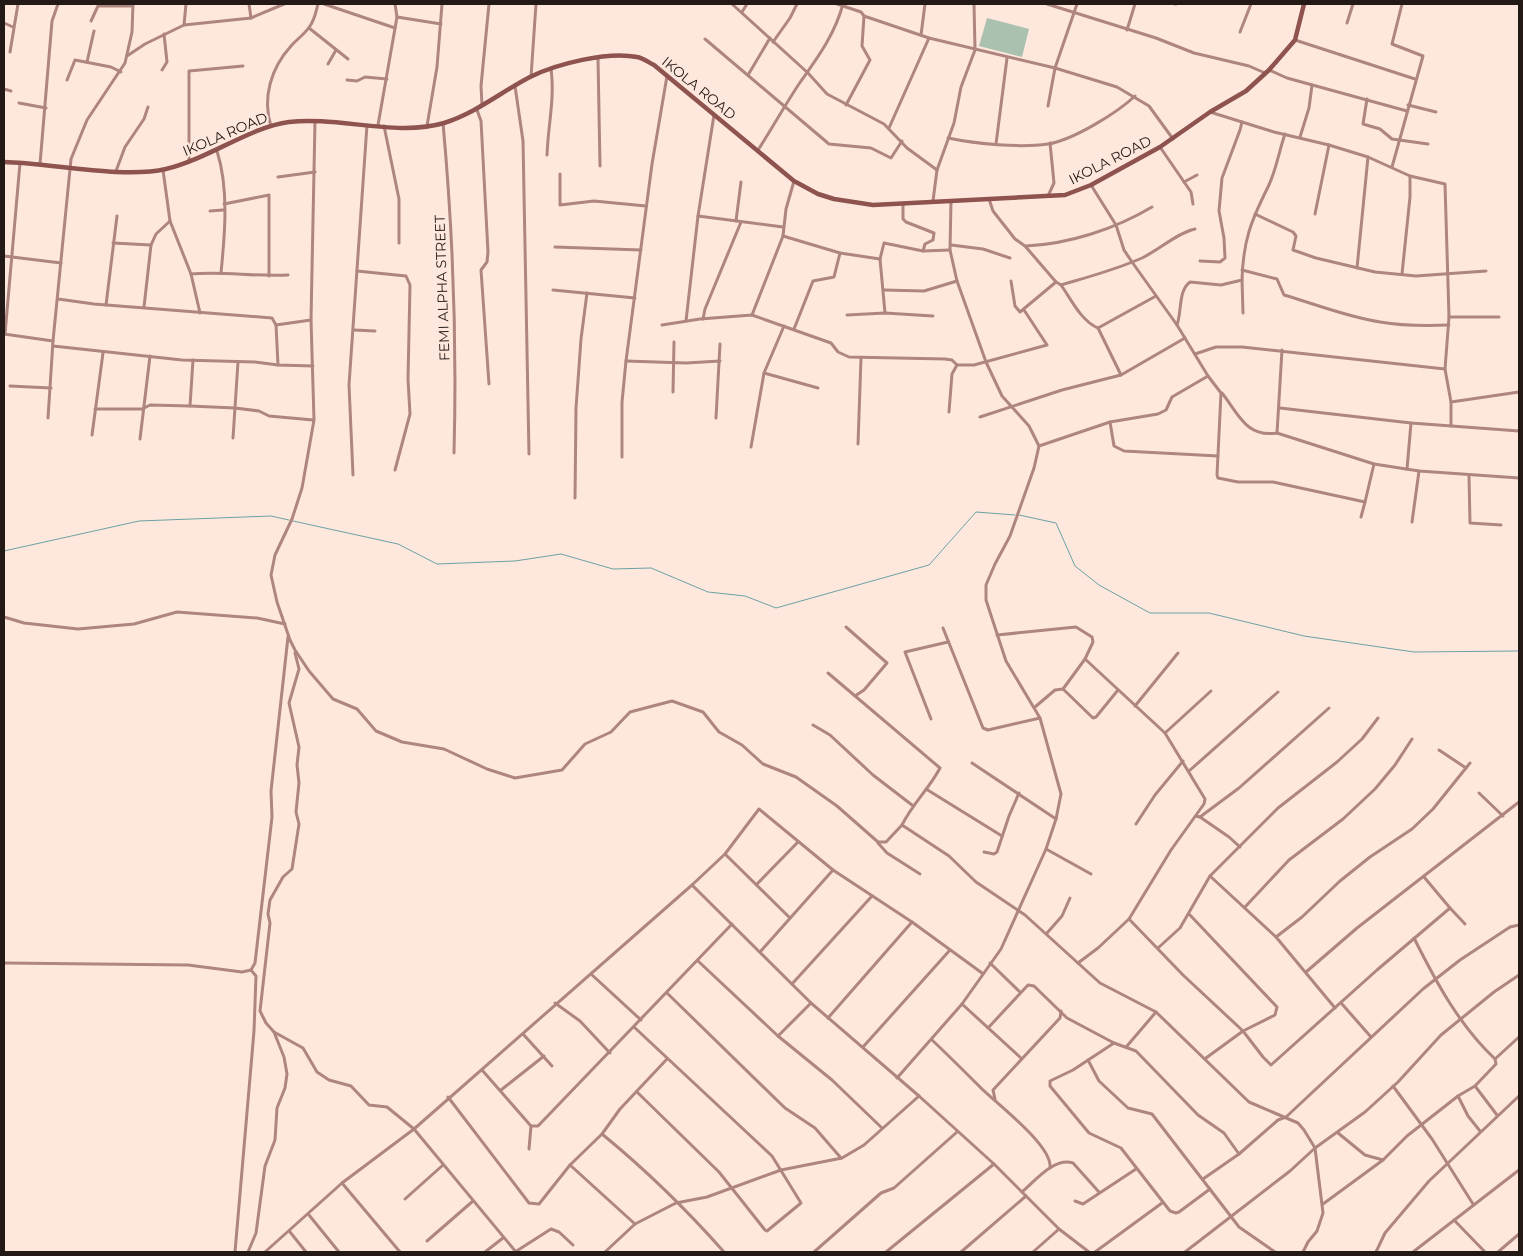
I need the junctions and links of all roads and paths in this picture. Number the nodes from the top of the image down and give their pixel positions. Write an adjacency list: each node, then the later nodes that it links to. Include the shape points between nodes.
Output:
1 (18, 4): 37 (street)
2 (58, 4): 86 (street, via 52,21)
3 (186, 4): 36 (street)
4 (249, 4): 31 (street)
5 (284, 4): 31 (street)
6 (318, 4): 38 (street)
7 (324, 4): 39 (street)
8 (395, 4): 30 (street)
9 (442, 4): 35 (street)
10 (489, 4): 85 (street)
11 (536, 4): 68 (street)
12 (732, 4): 27 (street)
13 (747, 4): 27 (street)
14 (797, 4): 49 (street)
15 (837, 4): 26 (street)
16 (925, 4): 44 (street)
17 (974, 4): 51 (street)
18 (1048, 4): 28 (street)
19 (1077, 4): 28 (street)
20 (1134, 4): 40 (street)
21 (1251, 4): 42 (street)
22 (1304, 4): 48 (street, IKOLA ROAD)
23 (1352, 4): 34 (street)
24 (1402, 4): 70 (street, via 1391,42 1422,55)
25 (132, 5): 32 (street, via 98,6); 53 (street, via 132,32)
26 (843, 5): 29 (street); 65 (street, via 835,28)
27 (742, 12): 45 (street)
28 (1075, 14): 40 (street); 60 (street)
29 (864, 16): 44 (street); 80 (street, via 862,46 870,60)
30 (397, 17): 35 (street); 39 (street)
31 (251, 18): 36 (street)
32 (91, 21)
33 (4, 23): 37 (street)
34 (1347, 23)
35 (440, 24): 98 (street)
36 (184, 25): 43 (street)
37 (13, 27): 52 (street)
38 (309, 28): 50 (street); 96 (street, via 288,50 275,71 266,104)
39 (395, 28): 69 (street)
40 (1127, 30): 64 (street, via 1208,58)
41 (94, 31): 57 (street)
42 (1240, 32)
43 (164, 34): 53 (street); 61 (street, via 168,60)
44 (921, 35): 46 (street)
45 (770, 38): 49 (street); 66 (street)
46 (930, 38): 51 (street); 99 (street)
47 (705, 39): 66 (street)
48 (1295, 40): 64 (street, IKOLA ROAD); 70 (street)
49 (774, 42): 65 (street)
50 (336, 50): 56 (street); 58 (street)
51 (975, 50): 55 (street); 102 (street, via 961,87)
52 (10, 52)
53 (127, 56): 63 (street)
54 (598, 58): 62 (street, IKOLA ROAD); 67 (street, IKOLA ROAD, via 616,55 639,57); 119 (street)
55 (1007, 58): 60 (street); 106 (street)
56 (348, 59)
57 (87, 62): 63 (street); 71 (street, via 74,60)
58 (328, 64)
59 (243, 66): 117 (street, via 188,71)
60 (1055, 68): 77 (street, via 1117,87); 83 (street)
61 (162, 70)
62 (551, 70): 68 (street, IKOLA ROAD); 113 (street, via 554,91)
63 (121, 72): 120 (street, via 87,120)
64 (1267, 72): 73 (street); 89 (street, IKOLA ROAD, via 1246,91)
65 (808, 73): 80 (street, via 826,94); 82 (street)
66 (748, 75): 82 (street)
67 (667, 76): 91 (street, IKOLA ROAD); 141 (street)
68 (532, 77): 74 (street, IKOLA ROAD)
69 (387, 79): 72 (street, via 365,77 357,81); 97 (street)
70 (1416, 79): 81 (street)
71 (68, 80)
72 (346, 80)
73 (1312, 85): 78 (street); 101 (street)
74 (515, 86): 85 (street, IKOLA ROAD); 272 (street, via 523,141)
75 (4, 89): 76 (street)
76 (11, 91)
77 (1135, 96): 103 (street, via 1155,112); 107 (street, via 1116,112 1088,128)
78 (1367, 99): 88 (street); 104 (street, via 1363,124 1380,129 1392,139)
79 (19, 102): 86 (street)
80 (846, 105): 99 (street)
81 (1408, 105): 88 (street); 90 (street)
82 (786, 106): 105 (street, via 829,144 871,148 891,158); 111 (street)
83 (1048, 106)
84 (148, 107): 124 (street)
85 (482, 107): 87 (street, IKOLA ROAD)
86 (46, 108): 118 (street)
87 (476, 110): 94 (street, IKOLA ROAD); 241 (street, via 481,121 488,240 487,262 481,270)
88 (1407, 111): 104 (street)
89 (1210, 112): 93 (street); 103 (street, IKOLA ROAD)
90 (1436, 112)
91 (714, 115): 111 (street, IKOLA ROAD); 148 (street)
92 (315, 121): 95 (street, IKOLA ROAD); 96 (street, IKOLA ROAD); 125 (street)
93 (1242, 122): 100 (street); 170 (street, via 1222,178 1219,211 1225,258 1220,262)
94 (443, 123): 98 (street, IKOLA ROAD); 271 (street, FEMI ALPHA STREET, via 453,259)
95 (368, 125): 97 (street, IKOLA ROAD); 175 (street)
96 (272, 126): 112 (street, IKOLA ROAD)
97 (381, 126): 98 (street, IKOLA ROAD); 157 (street, via 399,199)
98 (427, 126)
99 (889, 128): 105 (street)
100 (1285, 134): 101 (street); 145 (street)
101 (1300, 137): 109 (street)
102 (948, 138): 106 (street); 123 (street)
103 (1173, 139): 110 (street, IKOLA ROAD)
104 (1399, 139): 108 (street); 121 (street)
105 (902, 141): 123 (street)
106 (996, 144): 107 (street)
107 (1050, 144): 134 (street, via 1054,183)
108 (1428, 144)
109 (1329, 145): 114 (street); 146 (street)
110 (1160, 147): 132 (street); 133 (street, IKOLA ROAD)
111 (758, 150): 130 (street, IKOLA ROAD)
112 (217, 151): 117 (street, IKOLA ROAD); 139 (street, via 223,177)
113 (547, 155)
114 (1368, 157): 121 (street); 173 (street)
115 (4, 162): 116 (street, IKOLA ROAD)
116 (20, 162): 118 (street, IKOLA ROAD); 167 (street)
117 (189, 163): 122 (street, IKOLA ROAD)
118 (40, 164): 120 (street, IKOLA ROAD)
119 (600, 166)
120 (71, 167): 124 (street, IKOLA ROAD); 172 (street)
121 (1392, 167): 128 (street)
122 (163, 170): 124 (street, IKOLA ROAD); 149 (street)
123 (938, 170): 137 (street)
124 (116, 171)
125 (314, 172): 129 (street); 206 (street)
126 (560, 174): 141 (street, via 560,205 594,201)
127 (1197, 175): 132 (street)
128 (1410, 176): 178 (street, via 1443,182 1446,186); 180 (street)
129 (278, 177)
130 (794, 181): 138 (street, IKOLA ROAD, via 818,194 848,202 872,205); 153 (street)
131 (741, 182): 150 (street)
132 (1184, 182): 140 (street)
133 (1091, 185): 134 (street, IKOLA ROAD, via 1065,195); 152 (street)
134 (1047, 197): 135 (street, IKOLA ROAD)
135 (989, 199): 136 (street, IKOLA ROAD); 160 (street, via 1015,239)
136 (951, 200): 137 (street, IKOLA ROAD); 159 (street)
137 (933, 201): 138 (street, IKOLA ROAD)
138 (902, 203): 164 (street, via 906,222 934,233 933,240 925,244)
139 (224, 204): 143 (street); 182 (street, via 269,195)
140 (1194, 204)
141 (646, 206): 162 (street)
142 (1152, 207): 152 (street)
143 (223, 210): 144 (street); 177 (street)
144 (210, 211)
145 (1255, 214): 173 (street, via 1292,232 1296,236 1293,250 1297,253); 174 (street, via 1245,242)
146 (1315, 214)
147 (117, 216): 156 (street)
148 (698, 216): 150 (street); 207 (street)
149 (170, 221): 158 (street, via 156,234); 179 (street)
150 (736, 221): 151 (street)
151 (741, 222): 153 (street); 205 (street)
152 (1116, 225): 160 (street, via 1070,239); 171 (street)
153 (783, 227): 155 (street)
154 (1195, 229): 171 (street)
155 (783, 236): 165 (street); 200 (street)
156 (113, 243): 158 (street); 194 (street)
157 (399, 243)
158 (151, 245): 195 (street)
159 (951, 245): 163 (street); 169 (street, via 983,249)
160 (1026, 246): 186 (street)
161 (555, 247): 162 (street)
162 (641, 250): 192 (street)
163 (950, 250): 164 (street); 184 (street)
164 (923, 251): 168 (street, via 884,243)
165 (840, 253): 168 (street); 214 (street, via 834,277 813,281)
166 (4, 256): 167 (street)
167 (12, 256): 172 (street); 217 (street)
168 (880, 258): 189 (street)
169 (1010, 258)
170 (1200, 261)
171 (1132, 262): 187 (street, via 1085,280); 191 (street)
172 (61, 264): 193 (street)
173 (1357, 268): 180 (street)
174 (1242, 270): 183 (street); 210 (street, via 1277,279 1284,295 1348,314 1411,326)
175 (357, 271): 215 (street); 277 (street, via 406,276 410,285 410,414)
176 (1486, 271): 178 (street)
177 (221, 273): 179 (street); 182 (street)
178 (1447, 273): 180 (street); 203 (street)
179 (191, 274): 197 (street)
180 (1402, 274)
181 (288, 275): 182 (street)
182 (269, 276)
183 (1242, 280): 199 (street); 209 (street, via 1221,285 1190,282 1183,291)
184 (957, 281): 189 (street, via 924,291); 233 (street)
185 (1011, 281): 196 (street, via 1015,306 1020,312)
186 (1056, 282): 187 (street); 196 (street)
187 (1061, 285): 213 (street, via 1076,308 1092,326)
188 (553, 290): 190 (street)
189 (884, 290): 198 (street)
190 (587, 293): 192 (street); 282 (street, via 576,408)
191 (1156, 296): 209 (street); 213 (street)
192 (635, 298): 229 (street)
193 (58, 299): 194 (street); 219 (street)
194 (106, 305): 195 (street)
195 (144, 307): 197 (street)
196 (1024, 310): 233 (street, via 1047,345)
197 (200, 312): 208 (street, via 270,317)
198 (885, 313): 201 (street); 202 (street)
199 (1243, 313)
200 (752, 315): 205 (street); 212 (street)
201 (847, 316)
202 (933, 316)
203 (1450, 317): 204 (street); 210 (street)
204 (1499, 317)
205 (703, 319): 207 (street)
206 (312, 320): 208 (street); 236 (street)
207 (686, 321): 211 (street)
208 (276, 324): 235 (street)
209 (1177, 325): 218 (street)
210 (1449, 325): 237 (street)
211 (662, 326)
212 (784, 326): 214 (street); 238 (street)
213 (1098, 328): 239 (street)
214 (794, 329): 227 (street, via 831,344 843,355)
215 (354, 330): 216 (street); 279 (street, via 349,385)
216 (375, 331)
217 (4, 334): 219 (street)
218 (1185, 338): 225 (street); 239 (street)
219 (53, 341): 222 (street)
220 (674, 342): 232 (street)
221 (720, 344): 230 (street)
222 (53, 346): 224 (street); 243 (street)
223 (1282, 350): 225 (street, via 1216,347); 237 (street); 252 (street)
224 (103, 353): 226 (street); 253 (street)
225 (1195, 354): 240 (street)
226 (150, 356): 228 (street); 254 (street)
227 (861, 358): 234 (street, via 952,360); 268 (street)
228 (193, 360): 231 (street); 249 (street)
229 (626, 361): 232 (street); 274 (street)
230 (720, 361): 232 (street); 258 (street)
231 (238, 362): 235 (street); 251 (street)
232 (674, 362): 245 (street)
233 (986, 362): 234 (street); 250 (street)
234 (957, 365): 255 (street, via 951,380)
235 (278, 366): 236 (street)
236 (313, 366): 259 (street)
237 (1445, 369): 248 (street)
238 (764, 373): 244 (street); 270 (street)
239 (1121, 376): 250 (street)
240 (1208, 376): 247 (street); 260 (street, via 1172,397 1162,413)
241 (489, 384)
242 (10, 386): 243 (street)
243 (51, 388): 257 (street)
244 (818, 388)
245 (673, 392)
246 (1519, 392): 248 (street)
247 (1221, 393): 264 (street, via 1245,426 1266,434); 273 (street)
248 (1451, 402): 262 (street)
249 (190, 406): 251 (street); 254 (street, via 150,405)
250 (1010, 406): 256 (street); 269 (street, via 1029,426)
251 (235, 408): 259 (street, via 259,411 268,416); 267 (street)
252 (1280, 408): 261 (street); 264 (street)
253 (95, 409): 254 (street); 265 (street)
254 (142, 409): 266 (street)
255 (949, 412)
256 (980, 417)
257 (48, 418)
258 (716, 418)
259 (314, 420): 288 (street, via 302,488 275,555 271,575)
260 (1110, 422): 269 (street); 273 (street, via 1114,446 1124,451)
261 (1411, 423): 262 (street); 276 (street)
262 (1451, 426): 263 (street)
263 (1519, 431)
264 (1277, 433): 275 (street)
265 (92, 435)
266 (140, 438)
267 (233, 438)
268 (858, 444)
269 (1039, 446): 292 (street, via 1010,536 986,585 986,600)
270 (751, 447)
271 (454, 452)
272 (529, 454)
273 (1218, 456): 283 (street, via 1216,475 1222,479 1273,482)
274 (622, 457)
275 (1374, 464): 276 (street); 283 (street)
276 (1407, 469): 278 (street)
277 (395, 470)
278 (1418, 471): 280 (street); 285 (street)
279 (353, 475)
280 (1469, 475): 281 (street); 286 (street, via 1470,523)
281 (1519, 478)
282 (575, 498)
283 (1365, 502): 284 (street)
284 (1361, 517)
285 (1412, 522)
286 (1501, 525)
287 (4, 617): 288 (street, via 78,630 134,624 177,612 257,618)
288 (286, 624): 291 (street)
289 (846, 627): 302 (street, via 887,663)
290 (943, 628): 293 (street)
291 (288, 633): 294 (street); 366 (street, via 270,827 255,963)
292 (996, 635): 296 (street, via 1076,628 1094,639); 304 (street, via 1012,675)
293 (948, 642): 306 (street, via 985,730); 308 (street, via 905,652)
294 (295, 650): 330 (street, via 333,699 357,709 376,731 402,742 444,749 509,777 562,770 585,744 610,732 630,712 672,701 697,708 719,732 742,745 763,764 796,777 837,806); 390 (street, via 299,669 289,703 299,747 296,812 299,824 292,869 283,877 270,900 260,1011)
295 (1178, 653): 303 (street)
296 (1085, 659): 298 (street); 299 (street)
297 (828, 673): 302 (street)
298 (1063, 689): 299 (street, via 1093,718); 304 (street, via 1055,690)
299 (1118, 690): 303 (street)
300 (1211, 691): 310 (street)
301 (1278, 692): 317 (street)
302 (855, 696): 318 (street, via 940,768)
303 (1135, 706): 310 (street)
304 (1035, 707): 306 (street)
305 (1329, 708): 323 (street, via 1238,788)
306 (1040, 718): 325 (street, via 1061,794)
307 (1378, 718): 331 (street, via 1362,739 1278,808)
308 (931, 719)
309 (813, 725): 322 (street, via 830,734 873,775)
310 (1165, 733): 313 (street)
311 (1412, 739): 345 (street, via 1375,789 1343,819 1289,860)
312 (1439, 750): 316 (street)
313 (1183, 761): 317 (street); 326 (street, via 1154,795)
314 (972, 763): 319 (street)
315 (1470, 764): 316 (street)
316 (1466, 768): 357 (street, via 1412,829 1370,857)
317 (1189, 771): 323 (street, via 1205,798)
318 (926, 789): 322 (street); 328 (street)
319 (1020, 793): 325 (street); 328 (street)
320 (1480, 793): 324 (street)
321 (1519, 802): 324 (street)
322 (912, 805): 327 (street)
323 (1198, 816): 331 (street); 351 (street, via 1171,850)
324 (1503, 816): 339 (street)
325 (1056, 819): 332 (street)
326 (1136, 824)
327 (902, 825): 330 (street, via 886,842); 347 (street, via 949,856 976,882)
328 (1002, 836): 333 (street, via 996,854)
329 (797, 842): 334 (street, via 759,809); 335 (street); 340 (street)
330 (878, 842): 336 (street, via 887,853)
331 (1240, 847): 338 (street)
332 (1046, 850): 337 (street); 344 (street)
333 (984, 852)
334 (725, 854): 340 (street); 341 (street)
335 (833, 870): 342 (street); 350 (street)
336 (920, 874)
337 (1091, 874)
338 (1210, 876): 345 (street); 348 (street)
339 (1424, 877): 346 (street); 368 (street)
340 (757, 884): 350 (street)
341 (692, 885): 353 (street); 367 (street)
342 (872, 896): 352 (street); 372 (street)
343 (1070, 898): 356 (street, via 1062,916)
344 (1021, 906): 347 (street); 349 (street)
345 (1245, 907): 357 (street)
346 (1450, 908): 354 (street); 358 (street)
347 (1019, 911): 349 (street); 364 (street, via 1001,949)
348 (1190, 914): 359 (street); 389 (street, via 1276,1004 1275,1014)
349 (1025, 915): 356 (street)
350 (790, 918): 361 (street)
351 (1129, 919): 359 (street); 365 (street)
352 (912, 922): 360 (street); 382 (street)
353 (732, 924): 361 (street); 362 (street)
354 (1466, 924)
355 (1519, 925): 371 (street, via 1510,927)
356 (1048, 933): 365 (street)
357 (1276, 936): 368 (street)
358 (1414, 938): 371 (street); 378 (street)
359 (1158, 948): 389 (street)
360 (950, 950): 369 (street); 398 (street)
361 (760, 952): 372 (street)
362 (698, 961): 374 (street); 392 (street)
363 (4, 963): 366 (street, via 188,965 242,972)
364 (990, 963): 369 (street); 373 (street)
365 (1078, 963): 381 (street, via 1100,983)
366 (251, 970): 471 (street, via 256,976 254,1031)
367 (593, 972): 375 (street); 385 (street)
368 (1306, 972): 379 (street)
369 (982, 973): 377 (street)
370 (1519, 975): 386 (street)
371 (1435, 980): 386 (street); 393 (street)
372 (792, 984): 376 (street)
373 (1020, 992): 380 (street, via 1028,985 1034,986); 388 (street)
374 (667, 993): 385 (street); 433 (street, via 785,1108 814,1128)
375 (555, 1003): 391 (street); 399 (street, via 580,1022)
376 (811, 1004): 382 (street); 392 (street)
377 (962, 1004): 388 (street); 395 (street)
378 (1341, 1004): 379 (street); 393 (street)
379 (1335, 1008): 389 (street, via 1272,1065)
380 (1061, 1011): 383 (street); 384 (street)
381 (1156, 1012): 397 (street); 402 (street)
382 (828, 1018): 398 (street)
383 (1060, 1018): 384 (street); 401 (street)
384 (1068, 1018): 396 (street)
385 (641, 1020): 387 (street)
386 (1461, 1020): 404 (street); 409 (street)
387 (634, 1027): 399 (street); 403 (street)
388 (988, 1028): 401 (street)
389 (1243, 1030): 402 (street)
390 (274, 1032): 425 (street, via 303,1048 317,1072 329,1080 351,1086 369,1105 387,1107); 472 (street, via 284,1057 286,1081 277,1108 275,1140 265,1166 256,1233)
391 (523, 1034): 400 (street); 407 (street)
392 (778, 1036): 424 (street, via 832,1080)
393 (1371, 1037): 421 (street)
394 (1519, 1037): 404 (street)
395 (932, 1040): 408 (street); 414 (street)
396 (1114, 1043): 397 (street); 405 (street)
397 (1127, 1046): 432 (street, via 1136,1051 1198,1115 1224,1133)
398 (863, 1047): 408 (street)
399 (610, 1053): 423 (street, via 538,1126)
400 (544, 1056): 406 (street); 411 (street)
401 (1021, 1058): 412 (street)
402 (1206, 1058): 421 (street, via 1249,1102)
403 (667, 1059): 413 (street); 442 (street, via 772,1156)
404 (1495, 1059): 410 (street, via 1496,1064)
405 (1088, 1060): 441 (street, via 1050,1080 1050,1086 1089,1133 1117,1145); 445 (street, via 1099,1081 1128,1108 1152,1114)
406 (552, 1066)
407 (482, 1070): 411 (street); 418 (street)
408 (897, 1078): 415 (street)
409 (1393, 1086): 422 (street); 428 (street)
410 (1475, 1086): 416 (street); 420 (street)
411 (501, 1090): 423 (street)
412 (993, 1090): 414 (street); 419 (street)
413 (637, 1092): 429 (street); 447 (street)
414 (986, 1093): 419 (street)
415 (919, 1096): 424 (street); 427 (street)
416 (1458, 1096): 422 (street); 426 (street)
417 (1519, 1096): 420 (street)
418 (448, 1097): 425 (street); 439 (street, via 529,1203 538,1204)
419 (995, 1100): 440 (street, via 1044,1151)
420 (1497, 1115): 426 (street)
421 (1286, 1117): 430 (street, via 1298,1123); 432 (street, via 1278,1120)
422 (1422, 1124): 435 (street); 437 (street)
423 (531, 1126): 431 (street)
424 (882, 1128): 433 (street, via 864,1145)
425 (414, 1129): 438 (street); 446 (street)
426 (1480, 1131): 437 (street)
427 (957, 1132): 436 (street); 481 (street, via 894,1188 880,1192)
428 (1338, 1133): 430 (street); 434 (street)
429 (602, 1134): 439 (street); 456 (street)
430 (1315, 1148): 457 (street); 460 (street)
431 (529, 1149)
432 (1239, 1154): 445 (street)
433 (842, 1158): 442 (street)
434 (1370, 1158): 435 (street); 443 (street)
435 (1383, 1160): 443 (street)
436 (994, 1164): 449 (street); 482 (street)
437 (1448, 1164): 458 (street); 491 (street, via 1414,1197 1385,1233)
438 (444, 1165): 452 (street); 453 (street)
439 (570, 1165): 462 (street)
440 (1050, 1168): 449 (street); 450 (street, via 1067,1161 1073,1163)
441 (1136, 1169): 450 (street); 455 (street)
442 (781, 1170): 447 (street); 447 (street, via 800,1203 767,1231)
443 (1369, 1170): 457 (street)
444 (1519, 1170): 458 (street)
445 (1204, 1180): 448 (street)
446 (342, 1184): 459 (street); 476 (street)
447 (732, 1188): 456 (street)
448 (1210, 1189): 455 (street, via 1176,1213); 460 (street)
449 (1022, 1192): 451 (street)
450 (1098, 1192): 454 (street, via 1083,1204)
451 (1026, 1196): 463 (street); 483 (street)
452 (405, 1199)
453 (473, 1201): 466 (street); 467 (street)
454 (1075, 1201)
455 (1162, 1203): 486 (street)
456 (681, 1204): 462 (street, via 667,1207); 480 (street)
457 (1323, 1204): 490 (street, via 1317,1231)
458 (1473, 1204): 461 (street)
459 (309, 1215): 464 (street); 475 (street)
460 (1232, 1216): 469 (street, via 1240,1228); 470 (street)
461 (1454, 1220): 492 (street); 493 (street)
462 (635, 1224): 479 (street)
463 (1059, 1228): 484 (street); 485 (street)
464 (290, 1232): 473 (street); 474 (street)
465 (1519, 1234): 494 (street)
466 (503, 1238): 477 (street); 478 (street)
467 (427, 1241)
468 (573, 1245): 478 (street, via 550,1228)
469 (1271, 1249): 488 (street); 489 (street)
470 (1191, 1251): 487 (street)
471 (235, 1252)
472 (248, 1252)
473 (265, 1252)
474 (306, 1252)
475 (339, 1252)
476 (400, 1252)
477 (485, 1252)
478 (515, 1252)
479 (605, 1252)
480 (724, 1252)
481 (814, 1252)
482 (886, 1252)
483 (961, 1252)
484 (1032, 1252)
485 (1089, 1252)
486 (1094, 1252)
487 (1185, 1252)
488 (1267, 1252)
489 (1275, 1252)
490 (1303, 1252)
491 (1376, 1252)
492 (1413, 1252)
493 (1485, 1252)
494 (1498, 1252)

